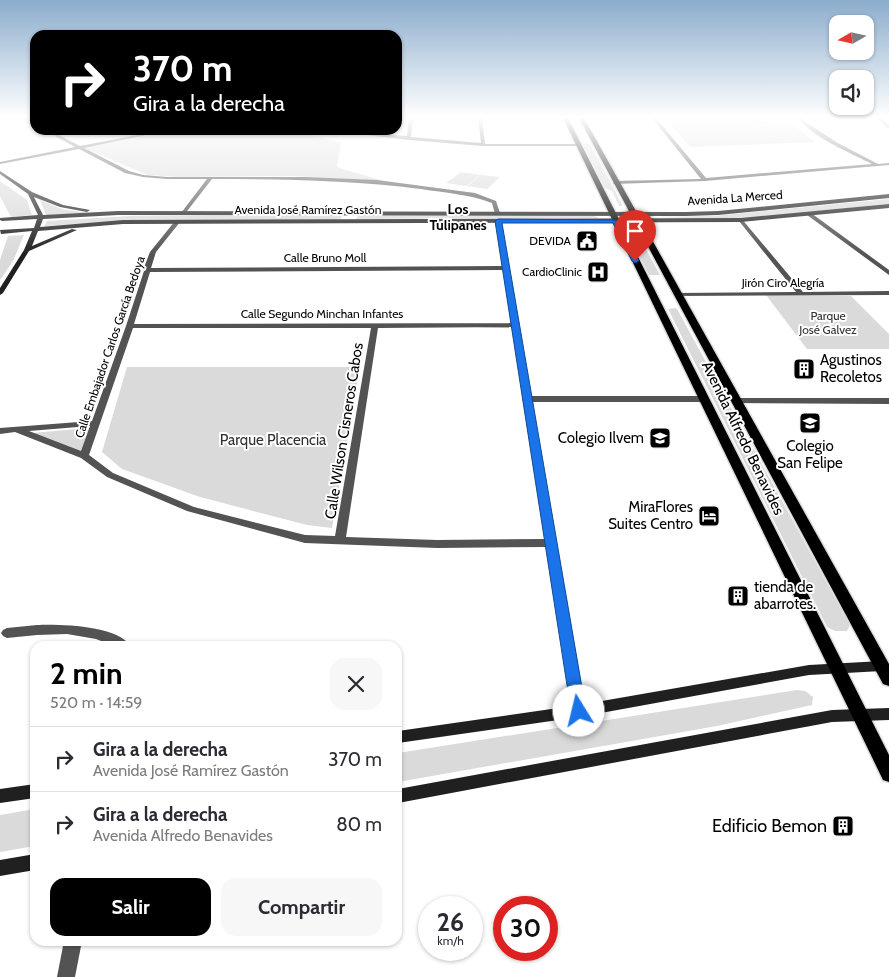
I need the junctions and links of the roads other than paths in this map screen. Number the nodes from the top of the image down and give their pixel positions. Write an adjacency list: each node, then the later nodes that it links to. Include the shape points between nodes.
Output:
1 (111, 164): 9 (street, via 143,176)
2 (588, 164): 21 (main road, Avenida Alfredo Benavides)
3 (605, 164): 11 (main road, Avenida Alfredo Benavides)
4 (692, 164): 10 (street)
5 (875, 164): 7 (street)
6 (889, 164): 7 (street)
7 (878, 165): 10 (street)
8 (0, 172): 12 (main road)
9 (210, 179): 16 (street); 20 (street, via 306,178 377,182 475,195 494,202)
10 (705, 180): 11 (street)
11 (615, 183): 22 (main road, Avenida Alfredo Benavides)
12 (30, 193): 15 (main road, via 62,206); 19 (main road)
13 (889, 196): 22 (main road, Avenida La Merced)
14 (889, 206): 18 (main road, Avenida La Merced)
15 (118, 213): 16 (main road, Avenida José Ramírez Gastón); 19 (main road, Avenida José Ramírez Gastón)
16 (184, 213): 17 (main road, Avenida José Ramírez Gastón)
17 (349, 214): 20 (main road, Avenida José Ramírez Gastón); 25 (main road)
18 (809, 214): 24 (main road, Avenida La Merced); 33 (street)
19 (41, 217): 23 (main road, Avenida José Ramírez Gastón); 28 (main road)
20 (497, 217): 21 (main road, Avenida José Ramírez Gastón); 25 (main road, Avenida José Ramírez Gastón); 31 (street)
21 (614, 217): 22 (main road, Avenida La Merced); 42 (main road, Avenida Alfredo Benavides)
22 (635, 217): 24 (main road, Avenida La Merced); 37 (main road, Avenida Alfredo Benavides)
23 (1, 218): 29 (main road)
24 (741, 220): 36 (street)
25 (347, 221): 27 (main road, Avenida José Ramírez Gastón)
26 (123, 222): 27 (main road, Avenida José Ramírez Gastón); 28 (main road, Avenida José Ramírez Gastón); 30 (main road, via 75,230)
27 (177, 222): 32 (street, Calle Embajador Carlos García Bedoya, via 154,252)
28 (36, 228): 29 (main road, Avenida José Ramírez Gastón); 30 (main road)
29 (1, 234)
30 (27, 250): 34 (main road)
31 (504, 268): 32 (street, Calle Bruno Moll); 39 (street)
32 (146, 270): 40 (street, Calle Embajador Carlos García Bedoya)
33 (889, 272)
34 (0, 293)
35 (889, 293): 36 (street, Jirón Ciro Alegría)
36 (801, 294): 37 (street, Jirón Ciro Alegría)
37 (678, 295): 43 (main road, Avenida Alfredo Benavides)
38 (375, 325): 39 (street, Calle Segundo Minchan Infantes); 40 (street, Calle Segundo Minchan Infantes); 49 (street, Calle Wilson Cisneros Cabos)
39 (515, 325): 41 (street)
40 (130, 326): 45 (street, Calle Embajador Carlos García Bedoya)
41 (526, 399): 42 (street); 50 (street)
42 (703, 399): 53 (main road, Avenida Alfredo Benavides)
43 (736, 401): 44 (street); 54 (main road, Avenida Alfredo Benavides)
44 (889, 401)
45 (96, 423): 46 (street); 48 (street, Calle Embajador Carlos García Bedoya)
46 (17, 430): 47 (street); 48 (street)
47 (0, 431)
48 (84, 456): 49 (street, via 110,475 191,508 305,539)
49 (340, 541): 50 (street)
50 (551, 543): 55 (street)
51 (7, 633): 52 (street, via 49,629 85,632)
52 (114, 641)
53 (836, 668): 54 (main road); 55 (main road); 57 (main road, Avenida Alfredo Benavides)
54 (885, 673)
55 (579, 711): 58 (main road)
56 (889, 714): 57 (main road)
57 (859, 715): 59 (main road, Avenida Alfredo Benavides); 61 (main road, via 832,716)
58 (402, 736)
59 (889, 774)
60 (30, 792): 62 (main road)
61 (402, 795)
62 (0, 796)
63 (30, 863): 64 (main road)
64 (0, 868)
65 (72, 946): 66 (street)
66 (66, 977)

